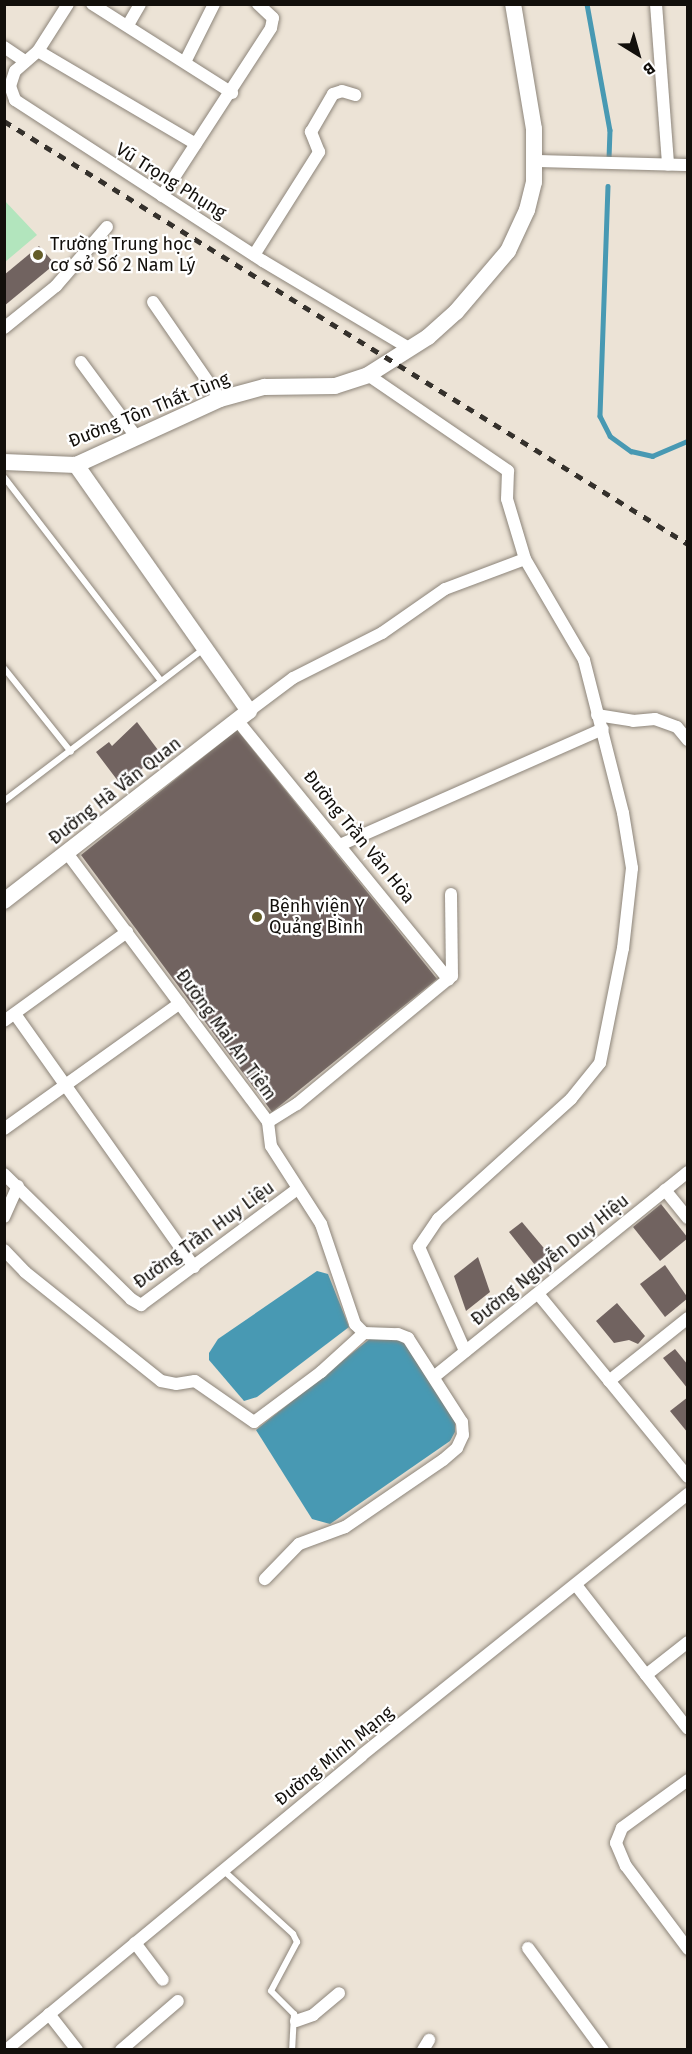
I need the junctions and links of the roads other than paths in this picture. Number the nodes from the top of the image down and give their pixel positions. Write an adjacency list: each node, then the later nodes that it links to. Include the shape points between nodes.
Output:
1 (68, 4): 10 (street, Vũ Trọng Phụng)
2 (92, 4): 8 (street)
3 (140, 4): 8 (street)
4 (214, 4): 12 (street)
5 (258, 4): 13 (street, via 273,18 273,23)
6 (513, 4): 16 (street, Đường Tôn Thất Tùng, via 534,129)
7 (656, 4): 17 (street)
8 (128, 25): 12 (street)
9 (4, 47): 11 (street)
10 (38, 51): 11 (street, Vũ Trọng Phụng); 15 (street)
11 (25, 62): 19 (street, Vũ Trọng Phụng, via 15,71 10,86 15,100)
12 (185, 62): 13 (street)
13 (232, 93): 15 (street)
14 (355, 95): 21 (street, via 342,91 333,94 311,132 319,152)
15 (196, 144): 19 (street)
16 (535, 161): 17 (street); 24 (street, Đường Tôn Thất Tùng, via 527,210 507,251 456,312)
17 (668, 165): 18 (street)
18 (687, 165)
19 (162, 196): 21 (street, Vũ Trọng Phụng)
20 (107, 227): 23 (street, via 56,286)
21 (254, 255): 24 (street, Vũ Trọng Phụng)
22 (153, 302): 27 (street)
23 (4, 328)
24 (409, 348): 26 (street, Đường Tôn Thất Tùng)
25 (81, 362): 28 (street)
26 (368, 375): 27 (street, Đường Tôn Thất Tùng, via 335,386 264,387); 32 (street, via 508,471 507,499)
27 (220, 399): 28 (street, Đường Tôn Thất Tùng)
28 (136, 438): 30 (street, Đường Tôn Thất Tùng)
29 (4, 462): 30 (street, Đường Tôn Thất Tùng)
30 (76, 465): 33 (street, Đường Trần Văn Hòa)
31 (4, 477): 35 (lane)
32 (525, 559): 36 (street, via 445,589 382,633 293,678); 37 (street, via 584,660)
33 (205, 647): 35 (lane); 36 (street, Đường Trần Văn Hòa)
34 (4, 668): 40 (lane)
35 (161, 681): 40 (lane)
36 (243, 715): 42 (street, Đường Trần Văn Hòa); 43 (street, Đường Hà Văn Quan)
37 (597, 715): 38 (street); 39 (street, via 633,721 656,719 677,727)
38 (603, 729): 42 (street); 65 (street, via 632,868 607,1035 600,1063 584,1086 438,1218 423,1238 419,1256)
39 (687, 740)
40 (71, 752): 41 (lane)
41 (4, 801)
42 (342, 844): 47 (street, Đường Trần Văn Hòa)
43 (67, 853): 45 (street, Đường Hà Văn Quan); 46 (street, Đường Mai An Tiêm)
44 (451, 894): 47 (street, via 454,970)
45 (4, 901)
46 (127, 932): 48 (street, Đường Mai An Tiêm); 49 (street)
47 (449, 981): 51 (street, via 297,1104)
48 (180, 1003): 50 (street); 51 (street, Đường Mai An Tiêm)
49 (10, 1018): 50 (street)
50 (66, 1085): 52 (street); 61 (street)
51 (268, 1122): 56 (street, Đường Mai An Tiêm, via 271,1146)
52 (4, 1129)
53 (687, 1172): 57 (street, Đường Nguyễn Duy Hiệu)
54 (4, 1174): 55 (street, Đường Trần Huy Liệu)
55 (18, 1186): 58 (street); 61 (street, Đường Trần Huy Liệu, via 141,1305)
56 (297, 1189): 61 (street, Đường Trần Huy Liệu); 64 (street, Đường Mai An Tiêm, via 321,1224 355,1324)
57 (665, 1190): 59 (street); 62 (street, Đường Nguyễn Duy Hiệu)
58 (4, 1217)
59 (687, 1218)
60 (4, 1250): 64 (street, via 160,1381 195,1381 254,1422 321,1372)
61 (194, 1267)
62 (539, 1295): 65 (street, Đường Nguyễn Duy Hiệu); 67 (street)
63 (687, 1318): 67 (street)
64 (364, 1333): 66 (street, via 408,1338)
65 (465, 1351): 66 (street, Đường Nguyễn Duy Hiệu)
66 (435, 1376): 70 (street, via 462,1422 463,1435 457,1448 345,1527 299,1544)
67 (609, 1381): 68 (street)
68 (687, 1477)
69 (687, 1494): 71 (street, Đường Minh Mạng)
70 (266, 1579)
71 (576, 1585): 73 (street); 76 (street, Đường Minh Mạng)
72 (687, 1642): 73 (street)
73 (646, 1675): 74 (street)
74 (687, 1730)
75 (687, 1780): 79 (street, via 622,1828 616,1842 626,1866)
76 (223, 1870): 77 (street, Đường Minh Mạng); 84 (lane, via 297,1942 271,1991)
77 (135, 1943): 80 (street); 83 (street, Đường Minh Mạng)
78 (528, 1948): 89 (street)
79 (687, 1949)
80 (164, 1980)
81 (339, 1993): 84 (street, via 313,2015)
82 (178, 2001): 87 (street)
83 (49, 2014): 85 (street, Đường Minh Mạng); 86 (street)
84 (296, 2021): 88 (lane)
85 (6, 2049)
86 (77, 2049)
87 (121, 2049)
88 (292, 2049)
89 (603, 2049)

